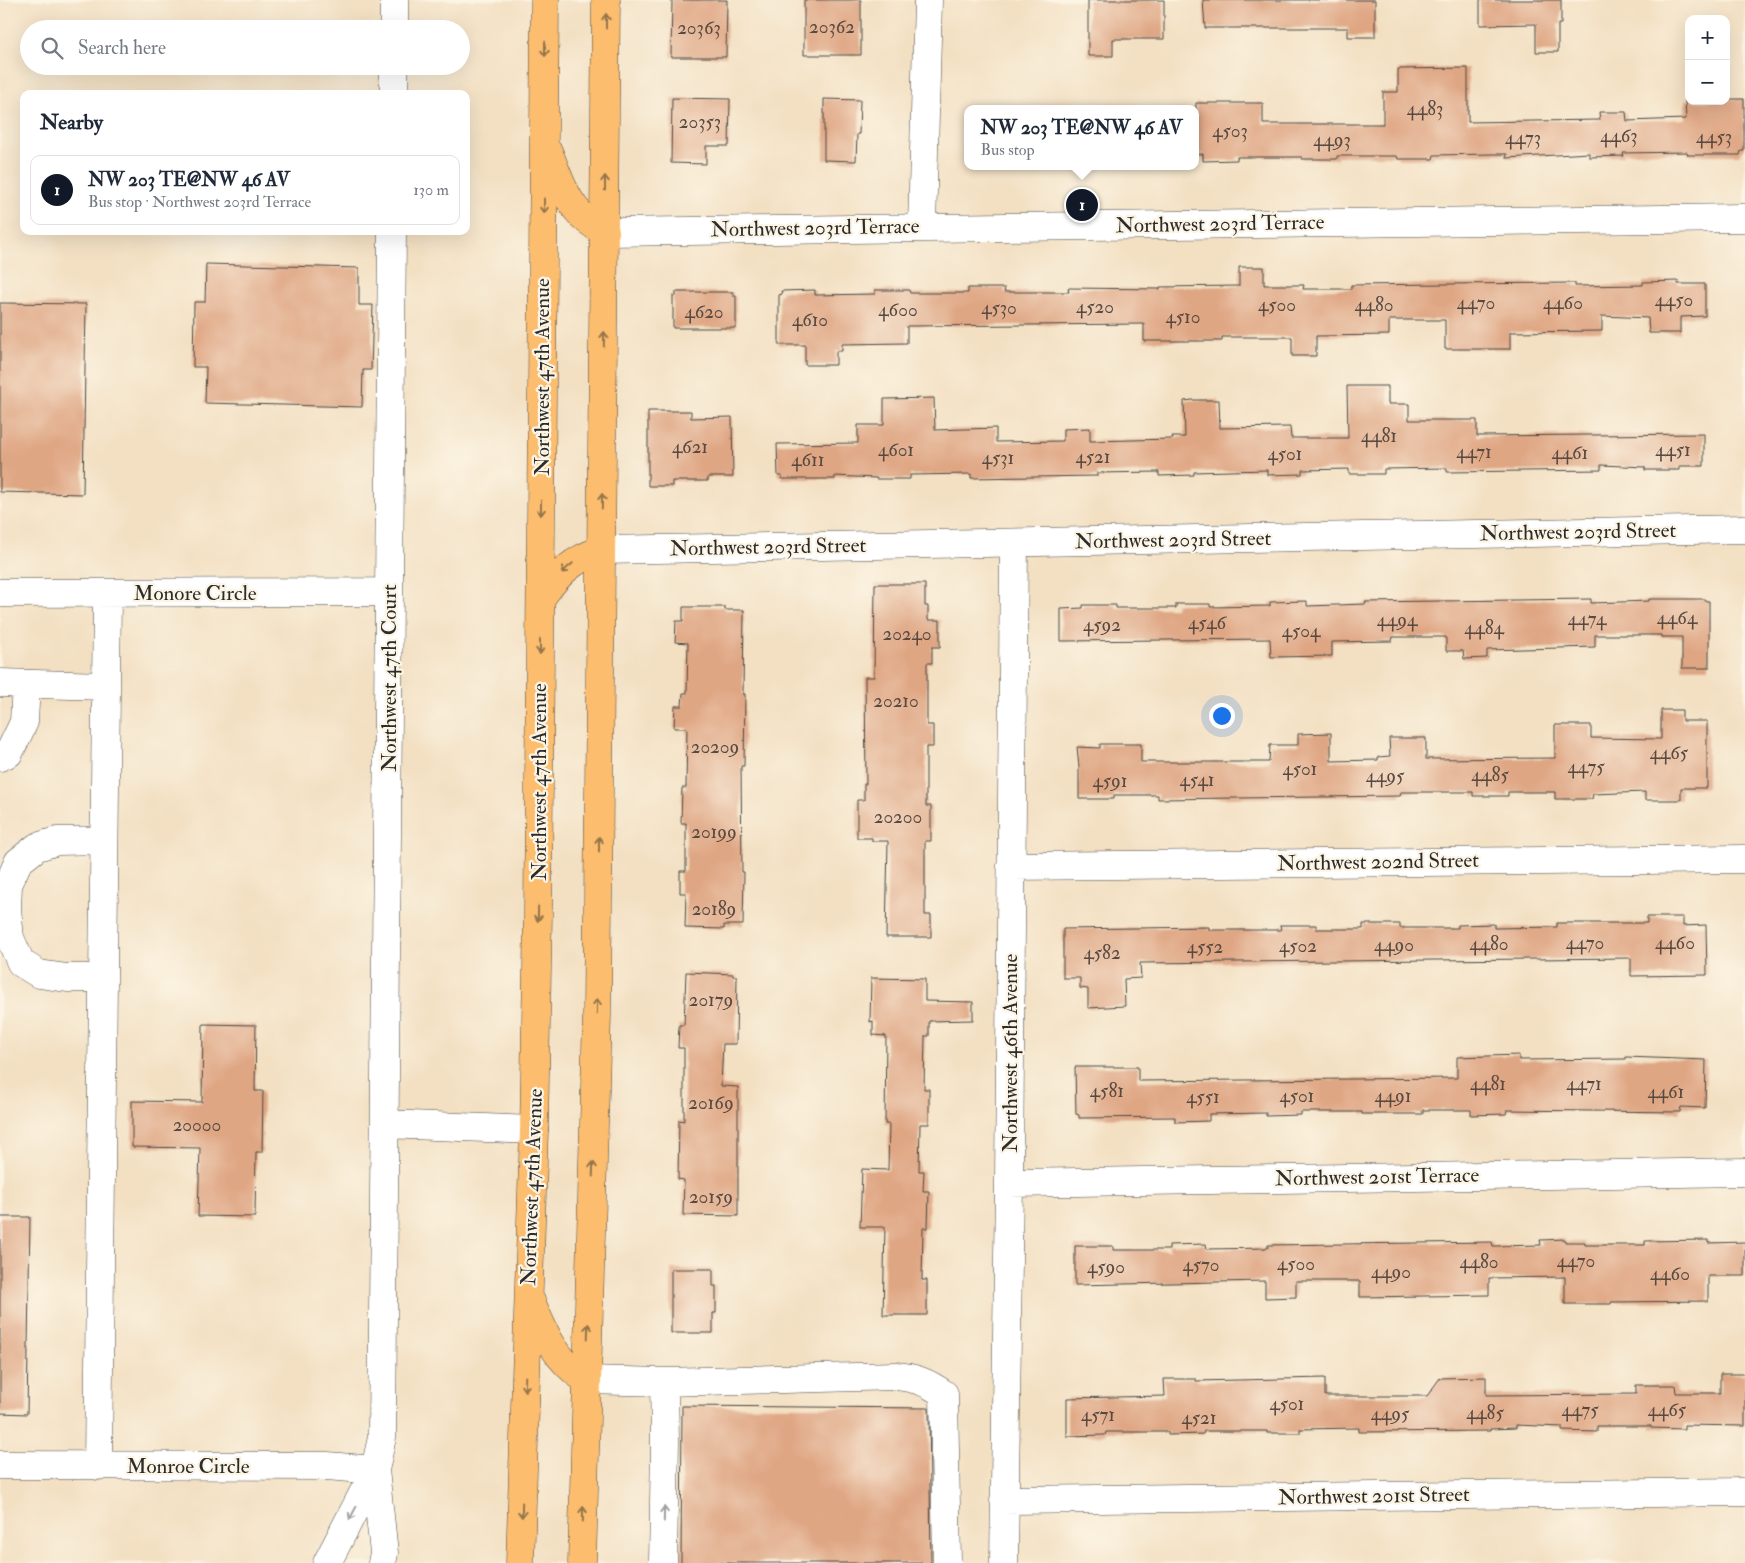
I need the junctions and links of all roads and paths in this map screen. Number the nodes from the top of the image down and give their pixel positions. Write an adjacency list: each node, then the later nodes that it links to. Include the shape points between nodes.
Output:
1 (394, 0): 5 (street)
2 (546, 0): 8 (main road, Northwest 47th Avenue, one-way to 8)
3 (606, 0): 11 (main road, one-way to 3)
4 (928, 0): 10 (street)
5 (394, 20)
6 (394, 75): 7 (street)
7 (394, 90)
8 (544, 140): 11 (main road, via 561,184 574,206 587,221); 19 (main road, Northwest 47th Avenue, one-way to 19)
9 (1745, 218): 10 (street, Northwest 203rd Terrace)
10 (922, 227): 11 (street, Northwest 203rd Terrace)
11 (605, 232): 15 (main road, one-way to 11)
12 (392, 235): 17 (street, Northwest 47th Court)
13 (1745, 529): 14 (street, Northwest 203rd Street)
14 (1014, 543): 15 (street, Northwest 203rd Street); 25 (street, Northwest 46th Avenue)
15 (602, 550): 19 (main road, one-way to 19, via 569,565); 32 (main road, one-way to 15, via 598,997)
16 (0, 592): 18 (street, Monore Circle)
17 (390, 592): 18 (street, Monore Circle); 27 (street, Northwest 47th Court)
18 (107, 593): 21 (street)
19 (540, 598): 28 (main road, Northwest 47th Avenue, one-way to 28)
20 (13, 684): 21 (street); 22 (street, via 24,722 9,753)
21 (106, 686): 23 (street)
22 (0, 757)
23 (104, 840): 26 (street); 26 (street, via 57,841 37,847 18,862 8,885 7,909 10,938 21,963 39,974)
24 (1745, 859): 25 (street, Northwest 202nd Street)
25 (1011, 866): 30 (street, Northwest 46th Avenue)
26 (102, 978): 35 (street)
27 (385, 1124): 28 (street); 36 (street, Northwest 47th Court, via 382,1437)
28 (534, 1130): 31 (main road, Northwest 47th Avenue)
29 (1745, 1172): 30 (street, Northwest 201st Terrace)
30 (1009, 1183): 38 (street, Northwest 46th Avenue)
31 (529, 1296): 32 (main road, via 550,1342 572,1371); 41 (main road, Northwest 47th Avenue, one-way to 41)
32 (586, 1380): 33 (street); 42 (main road, one-way to 32)
33 (664, 1382): 43 (street, one-way to 33); 44 (street, via 896,1376 931,1384 944,1394)
34 (0, 1465): 35 (street, Monroe Circle)
35 (98, 1466): 36 (street, Monroe Circle, via 327,1466)
36 (376, 1470): 39 (street, one-way to 39); 40 (street, via 384,1553)
37 (1745, 1492): 38 (street, Northwest 201st Street)
38 (1004, 1500): 45 (street, Northwest 46th Avenue)
39 (327, 1563)
40 (382, 1563)
41 (520, 1563)
42 (582, 1563)
43 (663, 1563)
44 (947, 1563)
45 (1004, 1563)

